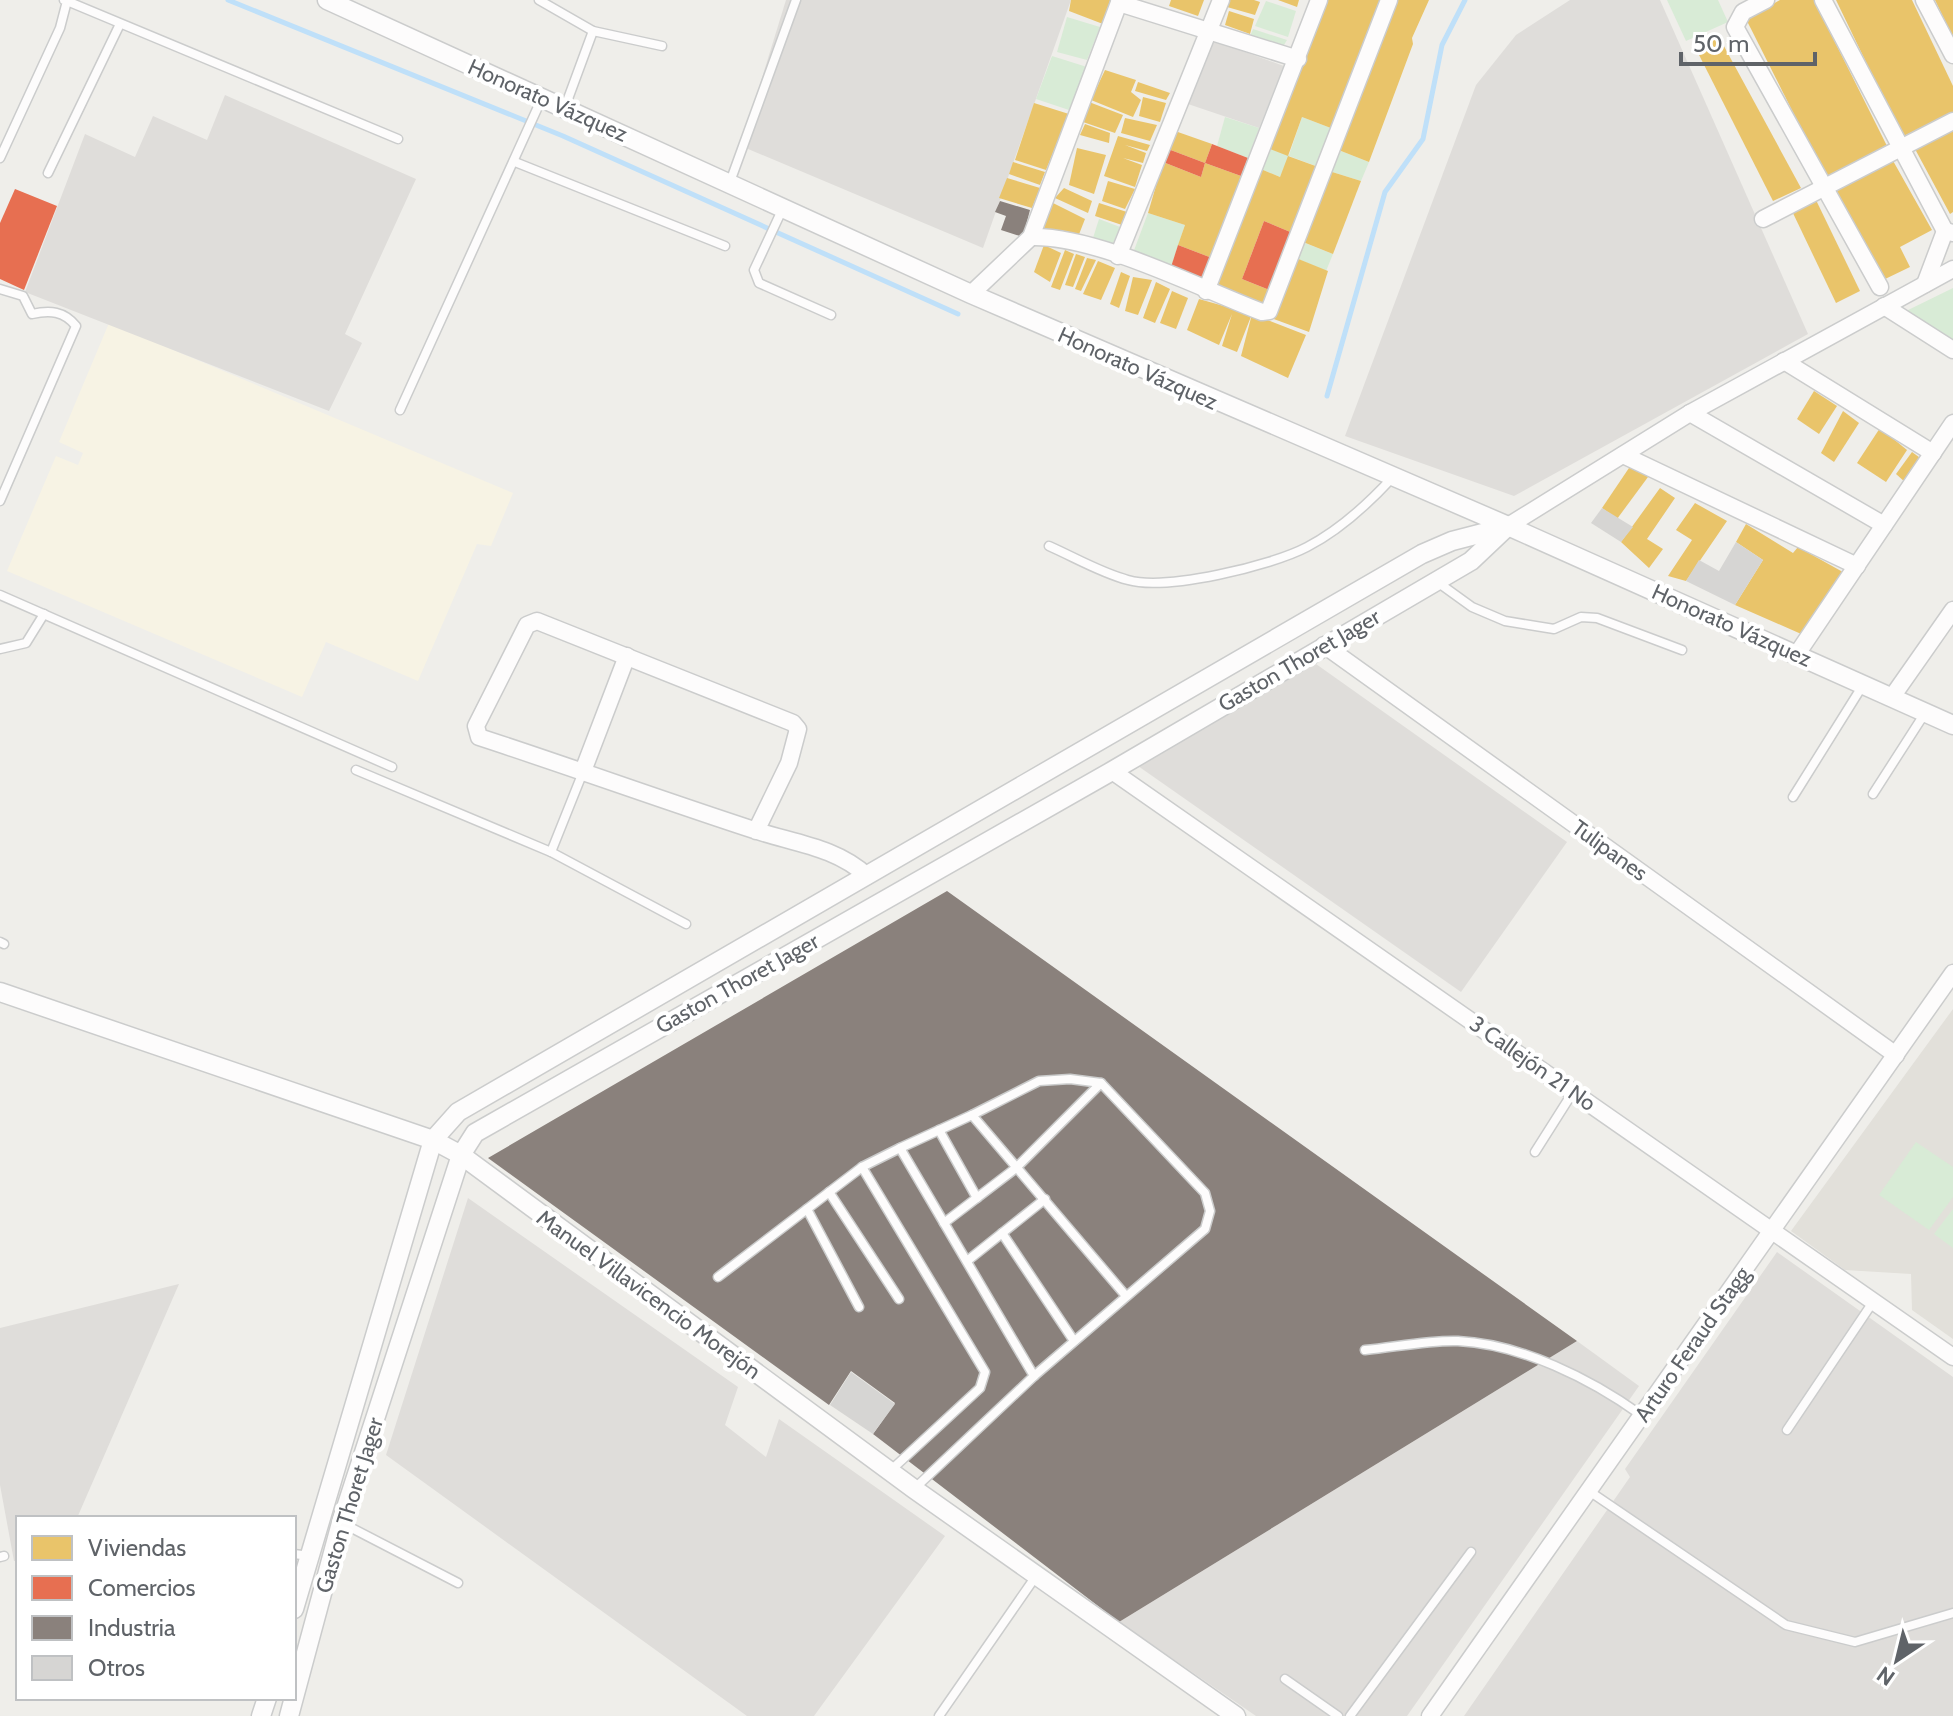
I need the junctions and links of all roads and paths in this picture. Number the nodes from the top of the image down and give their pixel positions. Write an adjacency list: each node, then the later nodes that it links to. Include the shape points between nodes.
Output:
1 (327, 0): 18 (street, Honorato Vázquez)
2 (539, 0): 13 (lane)
3 (796, 0): 26 (lane)
4 (1221, 0): 14 (street)
5 (1319, 0): 17 (street)
6 (1389, 0): 38 (street, via 1269,311)
7 (1766, 0): 27 (street, via 1743,12 1735,27)
8 (1823, 0): 22 (street)
9 (1924, 0): 16 (street)
10 (65, 1): 12 (lane); 23 (lane, via 60,28)
11 (1120, 1): 14 (street); 31 (street)
12 (120, 24): 21 (lane); 25 (lane)
13 (593, 31): 15 (lane); 19 (lane)
14 (1210, 33): 17 (street); 33 (street)
15 (662, 46)
16 (1953, 55)
17 (1298, 59): 38 (street)
18 (539, 107): 19 (street, Honorato Vázquez); 24 (lane)
19 (565, 108): 26 (street, Honorato Vázquez)
20 (1953, 121): 22 (street)
21 (398, 139)
22 (1901, 148): 27 (street); 30 (street)
23 (0, 158)
24 (515, 162): 32 (lane); 44 (lane)
25 (48, 173)
26 (730, 182): 28 (street, Honorato Vázquez)
27 (1826, 186): 29 (street); 36 (street)
28 (783, 207): 39 (street, Honorato Vázquez); 41 (lane, via 754,270 759,283)
29 (1763, 219)
30 (1949, 232): 35 (street)
31 (1031, 237): 33 (street); 39 (street)
32 (725, 246)
33 (1118, 256): 38 (street)
34 (1953, 269): 35 (street, Gaston Thoret Jager)
35 (1925, 284): 40 (street, Gaston Thoret Jager)
36 (1880, 287)
37 (0, 289): 50 (lane, via 23,296 32,314 53,310 76,326)
38 (1206, 291)
39 (971, 294): 49 (street, Honorato Vázquez)
40 (1884, 306): 42 (street); 43 (street, Gaston Thoret Jager)
41 (831, 315)
42 (1953, 350)
43 (1784, 361): 45 (street, Gaston Thoret Jager); 47 (street)
44 (400, 410)
45 (1690, 413): 48 (street, Gaston Thoret Jager); 51 (street)
46 (1953, 423): 47 (street)
47 (1933, 453): 51 (street)
48 (1623, 455): 52 (street, Gaston Thoret Jager); 54 (street)
49 (1393, 478): 52 (street, Honorato Vázquez); 53 (lane, via 1349,520 1305,548 1208,578 1129,581)
50 (0, 501)
51 (1884, 525): 54 (street)
52 (1508, 526): 55 (street, Gaston Thoret Jager, via 1471,561); 62 (street, Honorato Vázquez); 76 (street, Gaston Thoret Jager, via 1422,554)
53 (1049, 546)
54 (1857, 566): 62 (street)
55 (1436, 581): 59 (street, Gaston Thoret Jager); 61 (lane, via 1472,607 1505,621 1554,629 1581,617 1597,618)
56 (0, 595): 58 (lane)
57 (1953, 610): 65 (street)
58 (44, 614): 60 (lane, via 26,643); 68 (lane)
59 (1324, 645): 71 (street, Gaston Thoret Jager); 80 (street, Tulipanes)
60 (0, 649)
61 (1682, 650)
62 (1797, 654): 64 (street, Honorato Vázquez)
63 (627, 656): 70 (street); 70 (street, via 532,622 476,726 479,737); 74 (street, via 798,729 789,763)
64 (1864, 684): 65 (street, Honorato Vázquez); 73 (lane)
65 (1892, 697): 66 (street, Honorato Vázquez)
66 (1926, 712): 67 (street, Honorato Vázquez); 72 (lane)
67 (1953, 725)
68 (392, 767)
69 (356, 770): 75 (lane)
70 (583, 771): 74 (street); 75 (lane)
71 (1112, 771): 82 (street, 3 Callejón 21 No); 88 (street, Gaston Thoret Jager, via 487,1124)
72 (1873, 794)
73 (1793, 797)
74 (756, 831): 76 (street, via 850,861)
75 (551, 852): 77 (lane)
76 (867, 876): 85 (street, Gaston Thoret Jager, via 473,1101)
77 (686, 924)
78 (1953, 973): 80 (street, Arturo Feraud Stagg)
79 (0, 992): 85 (street, Manuel Villavicencio Morejón)
80 (1896, 1055): 96 (street, Arturo Feraud Stagg)
81 (1101, 1083): 83 (lane, via 1039,1081); 90 (lane); 100 (lane, via 1205,1193 1210,1211 1205,1229)
82 (1573, 1092): 87 (lane); 96 (street, 3 Callejón 21 No)
83 (972, 1115): 84 (lane); 90 (lane)
84 (939, 1130): 86 (lane); 92 (lane)
85 (433, 1140): 88 (street, Manuel Villavicencio Morejón); 115 (street, Gaston Thoret Jager)
86 (900, 1148): 89 (lane); 95 (lane)
87 (1535, 1152)
88 (461, 1155): 110 (street, Manuel Villavicencio Morejón); 113 (street, Gaston Thoret Jager)
89 (862, 1167): 91 (lane); 110 (lane, via 985,1372 980,1388)
90 (1016, 1168): 92 (lane); 93 (lane)
91 (829, 1192): 94 (lane); 101 (lane)
92 (977, 1198): 95 (lane)
93 (1045, 1199): 97 (lane); 100 (lane)
94 (807, 1209): 99 (lane); 103 (lane)
95 (944, 1223): 98 (lane)
96 (1773, 1230): 102 (street, 3 Callejón 21 No); 108 (street, Arturo Feraud Stagg)
97 (1002, 1233): 98 (lane); 104 (lane)
98 (967, 1261): 107 (lane)
99 (718, 1277)
100 (1126, 1296): 104 (lane)
101 (899, 1299)
102 (1874, 1301): 106 (street, 3 Callejón 21 No); 109 (lane)
103 (859, 1307)
104 (1074, 1341): 107 (lane)
105 (1365, 1350): 108 (lane, via 1458,1341 1497,1347 1561,1371)
106 (1953, 1357)
107 (1034, 1376): 111 (lane)
108 (1642, 1416): 112 (street, Arturo Feraud Stagg)
109 (1787, 1430)
110 (890, 1471): 111 (street, Manuel Villavicencio Morejón)
111 (914, 1489): 116 (street, Manuel Villavicencio Morejón)
112 (1589, 1491): 119 (lane, via 1786,1625 1855,1642); 126 (street, Arturo Feraud Stagg)
113 (341, 1523): 117 (lane); 121 (street, Gaston Thoret Jager)
114 (1471, 1552): 125 (lane)
115 (302, 1555): 118 (street, Gaston Thoret Jager)
116 (1037, 1576): 122 (lane); 123 (street, Manuel Villavicencio Morejón)
117 (458, 1583)
118 (296, 1596)
119 (1953, 1613)
120 (1285, 1679): 124 (lane)
121 (296, 1690)
122 (939, 1716)
123 (1236, 1716)
124 (1338, 1716)
125 (1350, 1716)
126 (1430, 1716)

